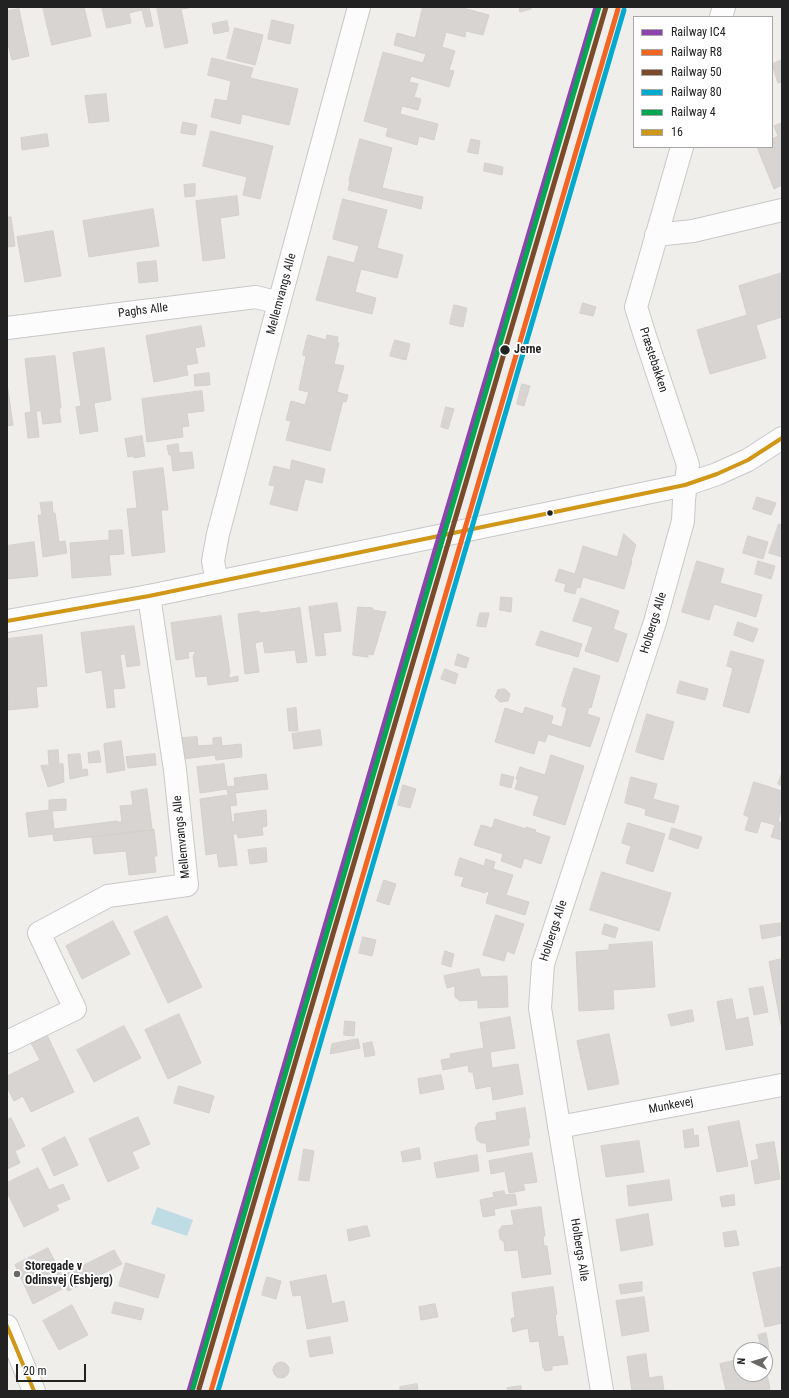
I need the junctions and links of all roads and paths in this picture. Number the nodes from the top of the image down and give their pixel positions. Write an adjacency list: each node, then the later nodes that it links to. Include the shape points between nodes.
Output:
1 (360, 7): 5 (street, Mellemvangs Alle)
2 (682, 148): 4 (street, Præstebakken)
3 (782, 210): 4 (street, via 693,231)
4 (656, 235): 8 (street, Præstebakken, via 636,307 688,465)
5 (279, 303): 6 (street, Paghs Alle, via 256,297); 9 (street, Mellemvangs Alle, via 214,553)
6 (7, 328)
7 (782, 438): 8 (street, via 748,460)
8 (685, 485): 9 (street); 14 (street, Holbergs Alle, via 683,521 655,622 543,964 540,1008)
9 (217, 582): 10 (street)
10 (149, 596): 11 (street); 12 (street, Mellemvangs Alle, via 175,770 187,885 108,896 39,934 75,1009)
11 (7, 621)
12 (7, 1042)
13 (782, 1085): 14 (street, Munkevej)
14 (559, 1127): 17 (street, Holbergs Alle)
15 (7, 1326): 16 (street)
16 (34, 1391)
17 (602, 1391)

